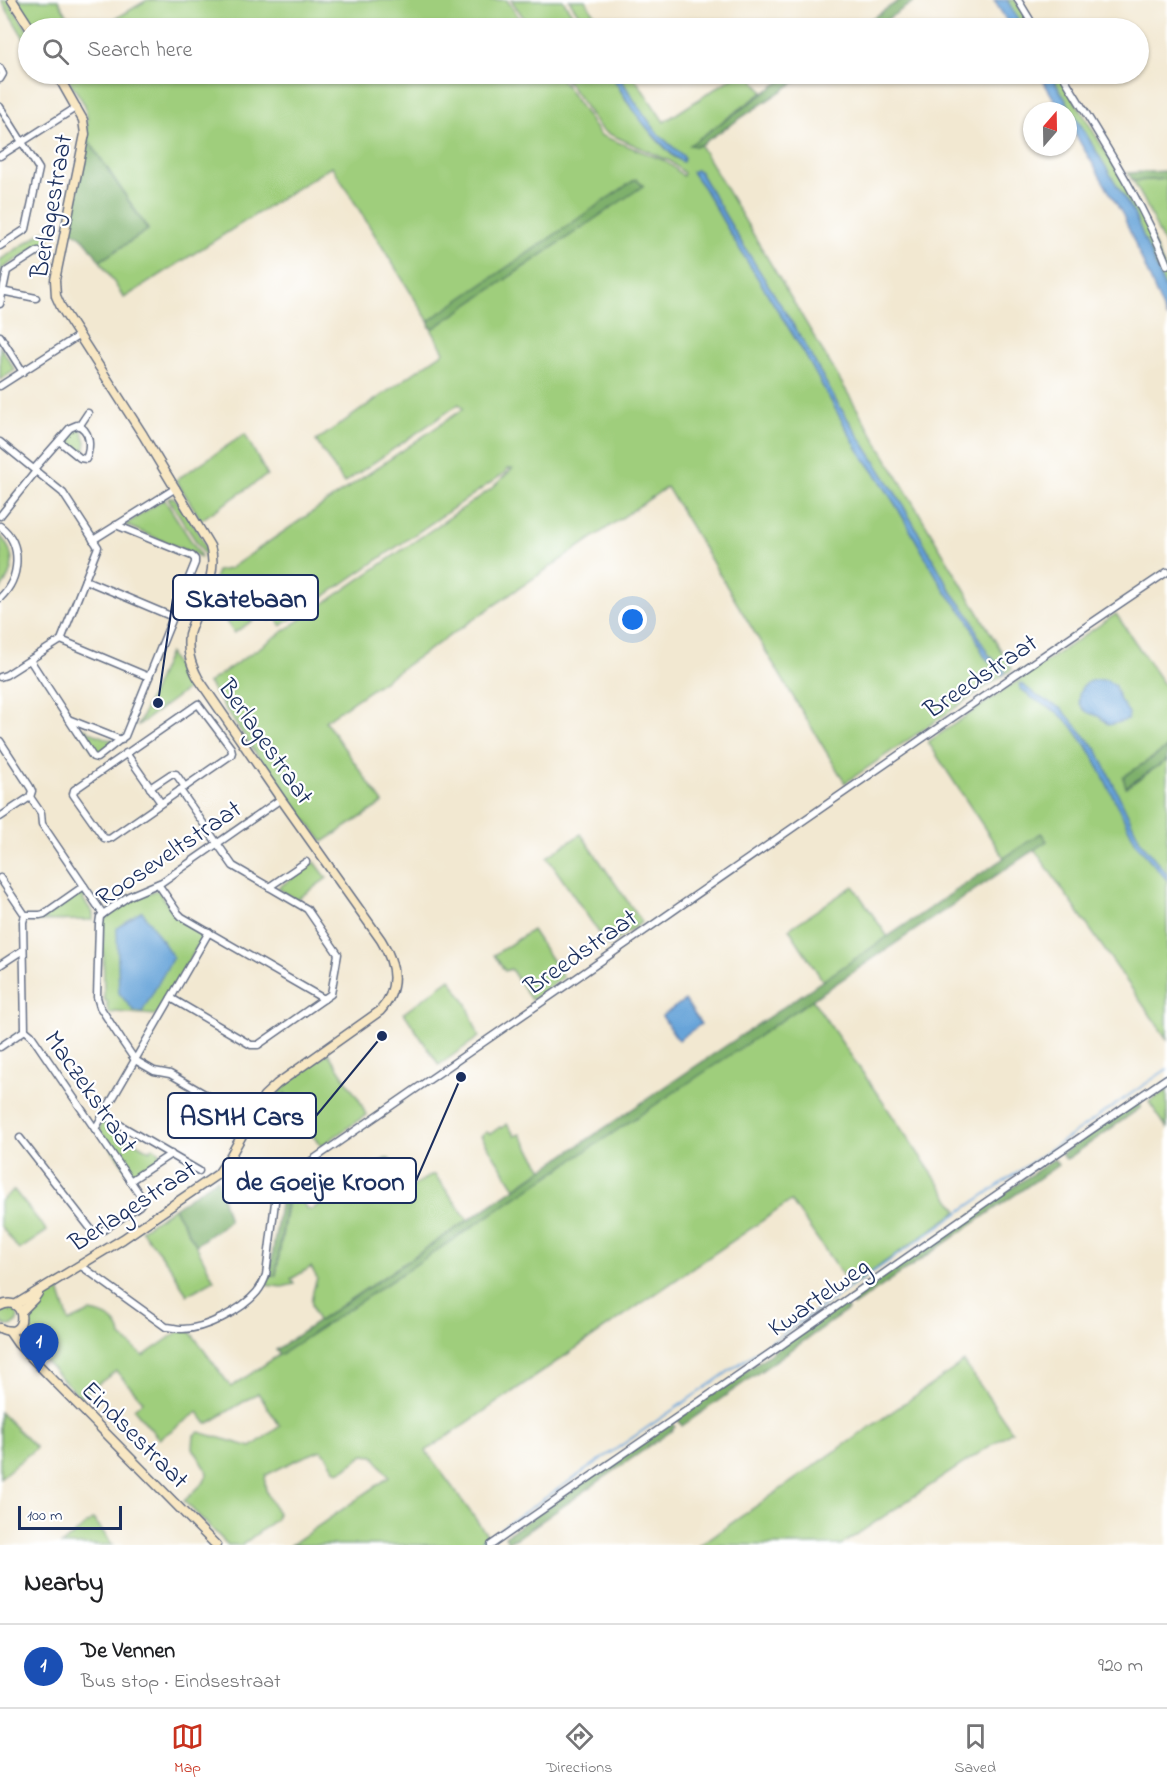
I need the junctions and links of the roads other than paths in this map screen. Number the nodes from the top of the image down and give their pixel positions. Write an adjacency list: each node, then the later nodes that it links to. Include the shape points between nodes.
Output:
1 (12, 0): 3 (street)
2 (1018, 0): 4 (street)
3 (24, 18)
4 (1029, 18)
5 (0, 68): 6 (street)
6 (0, 79)
7 (63, 84): 10 (street, Berlagestraat)
8 (1068, 84): 15 (street, via 1132,193)
9 (0, 107): 11 (street)
10 (76, 107): 11 (street); 20 (street, Berlagestraat, via 85,134 55,289 60,307)
11 (22, 142): 12 (street); 13 (street, via 39,169 26,229)
12 (0, 156)
13 (0, 246)
14 (38, 251): 16 (street, via 7,271)
15 (1167, 265)
16 (1, 291): 17 (street); 18 (street)
17 (36, 298)
18 (0, 304)
19 (0, 336): 21 (street)
20 (78, 336): 21 (street); 28 (street, Berlagestraat)
21 (23, 372): 22 (street)
22 (0, 386)
23 (88, 413): 24 (street)
24 (80, 425): 25 (street); 25 (street, via 89,442 86,459)
25 (59, 441): 27 (street)
26 (0, 442): 27 (street)
27 (35, 470): 29 (street); 32 (street, via 63,493)
28 (176, 488): 30 (street); 48 (street, Berlagestraat, via 207,537 213,558 212,575 189,634 190,660 198,678)
29 (0, 516)
30 (116, 525): 32 (street); 36 (street, via 195,559)
31 (0, 526): 35 (street, via 13,540 16,566 14,578)
32 (93, 540): 34 (street, via 98,547)
33 (1167, 572): 76 (street, Breedstraat, via 286,1178 276,1194 263,1283 252,1298 226,1316 192,1328 166,1327)
34 (85, 580): 36 (street); 37 (street)
35 (0, 598)
36 (173, 617): 40 (street)
37 (61, 640): 38 (street); 40 (street)
38 (30, 660): 39 (street); 41 (street)
39 (0, 677)
40 (149, 677): 42 (street)
41 (68, 719): 42 (street); 42 (street, via 95,758)
42 (121, 740)
43 (1, 744): 47 (street, via 30,787)
44 (126, 753): 45 (street); 46 (street, via 198,704 232,752); 49 (street, via 74,792 102,835 108,839)
45 (150, 788): 46 (street, via 171,774 176,774); 49 (street)
46 (182, 788): 49 (street); 51 (street)
47 (30, 797): 50 (street); 56 (street, via 41,813 42,824)
48 (281, 799): 51 (street, Rooseveltstraat); 70 (street, Berlagestraat, via 385,946 393,966 393,981 380,1011 270,1090)
49 (161, 803)
50 (0, 817)
51 (217, 842): 54 (street, Rooseveltstraat); 57 (street, via 233,866)
52 (306, 862): 57 (street)
53 (0, 878): 55 (street)
54 (158, 884): 58 (street, Rooseveltstraat, via 129,896); 60 (street, via 177,913)
55 (2, 886): 59 (street)
56 (84, 886): 58 (street); 59 (street, via 44,914)
57 (269, 887): 64 (street, via 307,909 338,954 331,993)
58 (103, 914): 67 (street, Rooseveltstraat, via 99,924 97,997)
59 (25, 915): 61 (street, Maczekstraat)
60 (209, 932): 63 (street); 64 (street)
61 (23, 950): 62 (street); 65 (street, Maczekstraat)
62 (0, 966)
63 (171, 998): 64 (street, via 251,1045 258,1045); 67 (street)
64 (324, 999)
65 (25, 1030): 66 (street); 71 (street, Maczekstraat)
66 (0, 1047)
67 (135, 1060): 69 (street); 70 (street, via 154,1071 170,1074)
68 (1167, 1078): 82 (street, Kwartelweg)
69 (103, 1115): 71 (street); 73 (street)
70 (250, 1120): 76 (street, Berlagestraat, via 218,1174)
71 (95, 1129): 75 (street, Maczekstraat)
72 (20, 1138): 75 (street, Maczekstraat, via 94,1233 139,1206 142,1199)
73 (171, 1154): 74 (street); 75 (street, Maczekstraat)
74 (199, 1171)
75 (130, 1181)
76 (80, 1264): 78 (street, Berlagestraat)
77 (0, 1306): 78 (street, via 8,1304)
78 (18, 1309): 80 (street, via 22,1320)
79 (0, 1328): 80 (street)
80 (14, 1329): 81 (street, Eindsestraat, via 18,1344 26,1353)
81 (216, 1545)
82 (491, 1545)

